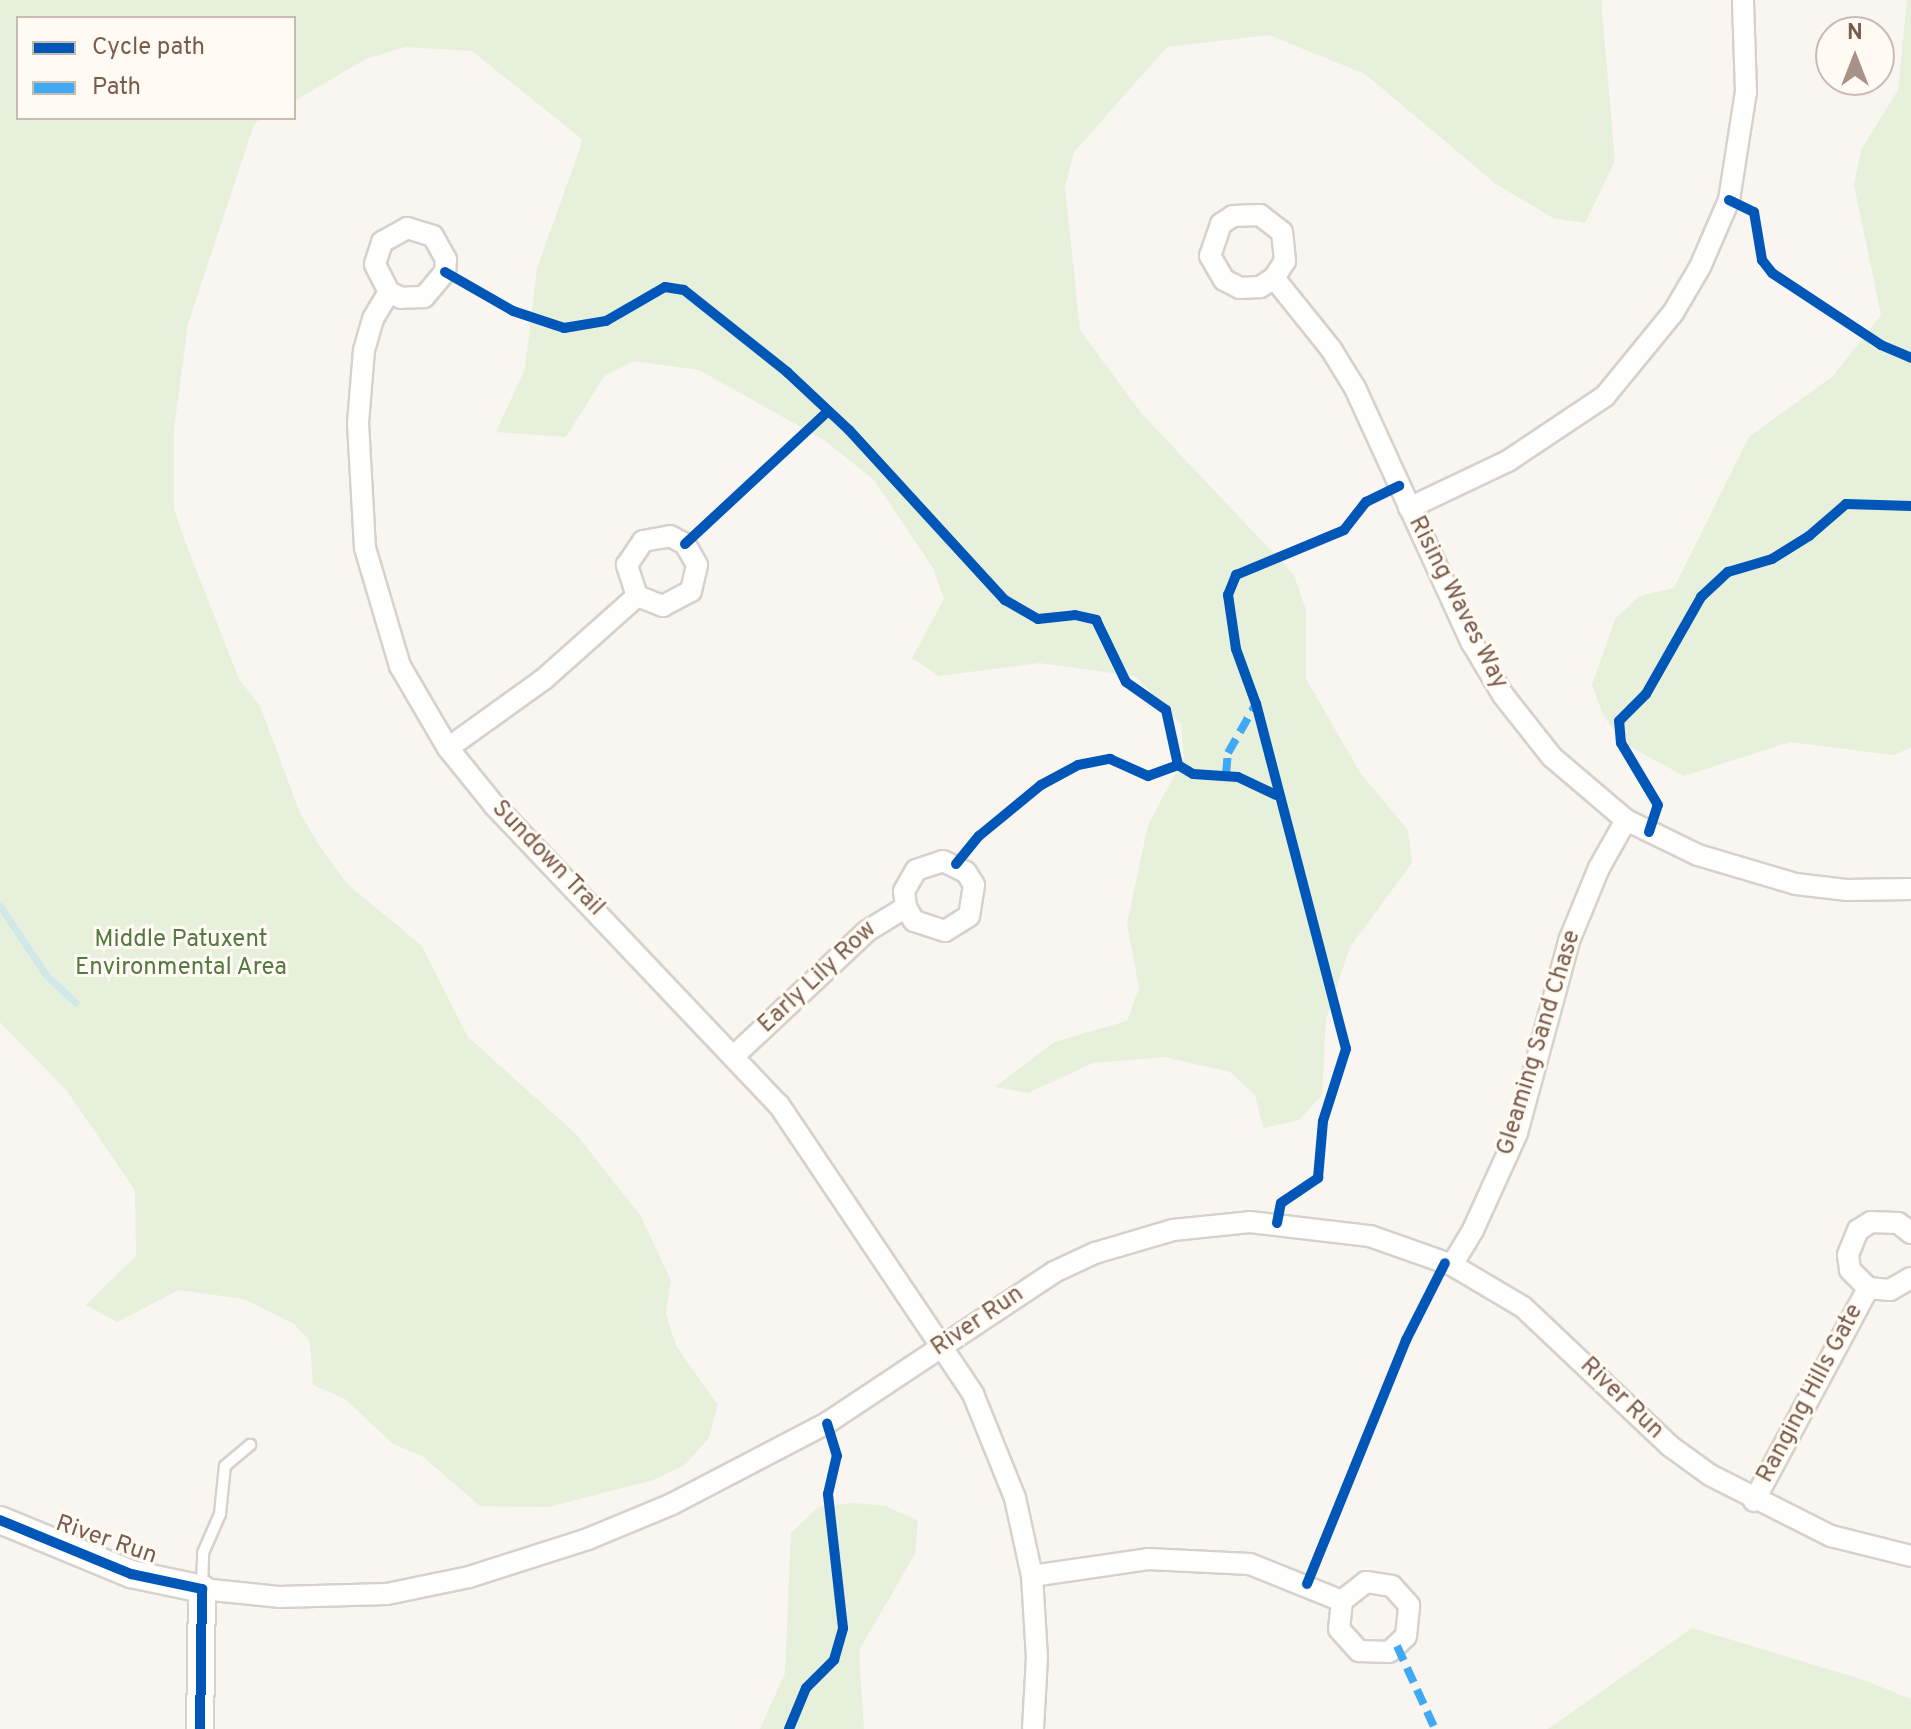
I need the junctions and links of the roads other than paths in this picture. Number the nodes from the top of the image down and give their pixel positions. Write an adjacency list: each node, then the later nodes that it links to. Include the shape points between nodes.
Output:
1 (1743, 0): 4 (street, via 1746,92 1729,200 1673,313 1605,396 1508,461)
2 (1274, 278): 4 (street, Rising Waves Way, via 1355,388)
3 (389, 292): 6 (street, Sundown Trail, via 364,350 357,467 363,534 375,592 400,666)
4 (1409, 508): 7 (street, Rising Waves Way, via 1472,643 1503,695 1552,757)
5 (637, 596): 6 (street, via 544,679)
6 (448, 748): 10 (street, Sundown Trail, via 494,805)
7 (1626, 820): 8 (street, Rising Waves Way, via 1750,873 1846,890); 12 (street, Gleaming Sand Chase, via 1569,941 1508,1155)
8 (1911, 889)
9 (906, 907): 10 (street, Early Lily Row, via 867,931)
10 (735, 1055): 15 (street, Sundown Trail, via 813,1152)
11 (1911, 1233): 14 (street, Ranging Hills Gate, via 1886,1220 1858,1230 1848,1255 1850,1270)
12 (1452, 1265): 15 (street, River Run, via 1397,1243 1328,1227 1250,1222 1173,1230 1095,1253 1054,1272); 17 (street, River Run, via 1523,1307 1670,1446)
13 (1911, 1278): 14 (street, Ranging Hills Gate, via 1890,1290)
14 (1868, 1288): 17 (street, Ranging Hills Gate)
15 (942, 1346): 20 (street, Sundown Trail, via 991,1428 1015,1498); 21 (street, River Run, via 827,1423 748,1465 672,1504 532,1559 387,1594 279,1597)
16 (250, 1445): 21 (lane, via 225,1466 220,1514 203,1553)
17 (1754, 1501): 19 (street, River Run, via 1831,1536)
18 (0, 1520): 21 (street, River Run, via 131,1574)
19 (1911, 1556)
20 (1032, 1576): 22 (street, via 1148,1559 1220,1560 1279,1572); 24 (street, Sundown Trail, via 1037,1657)
21 (202, 1589): 23 (street)
22 (1342, 1601)
23 (200, 1729)
24 (1033, 1729)

